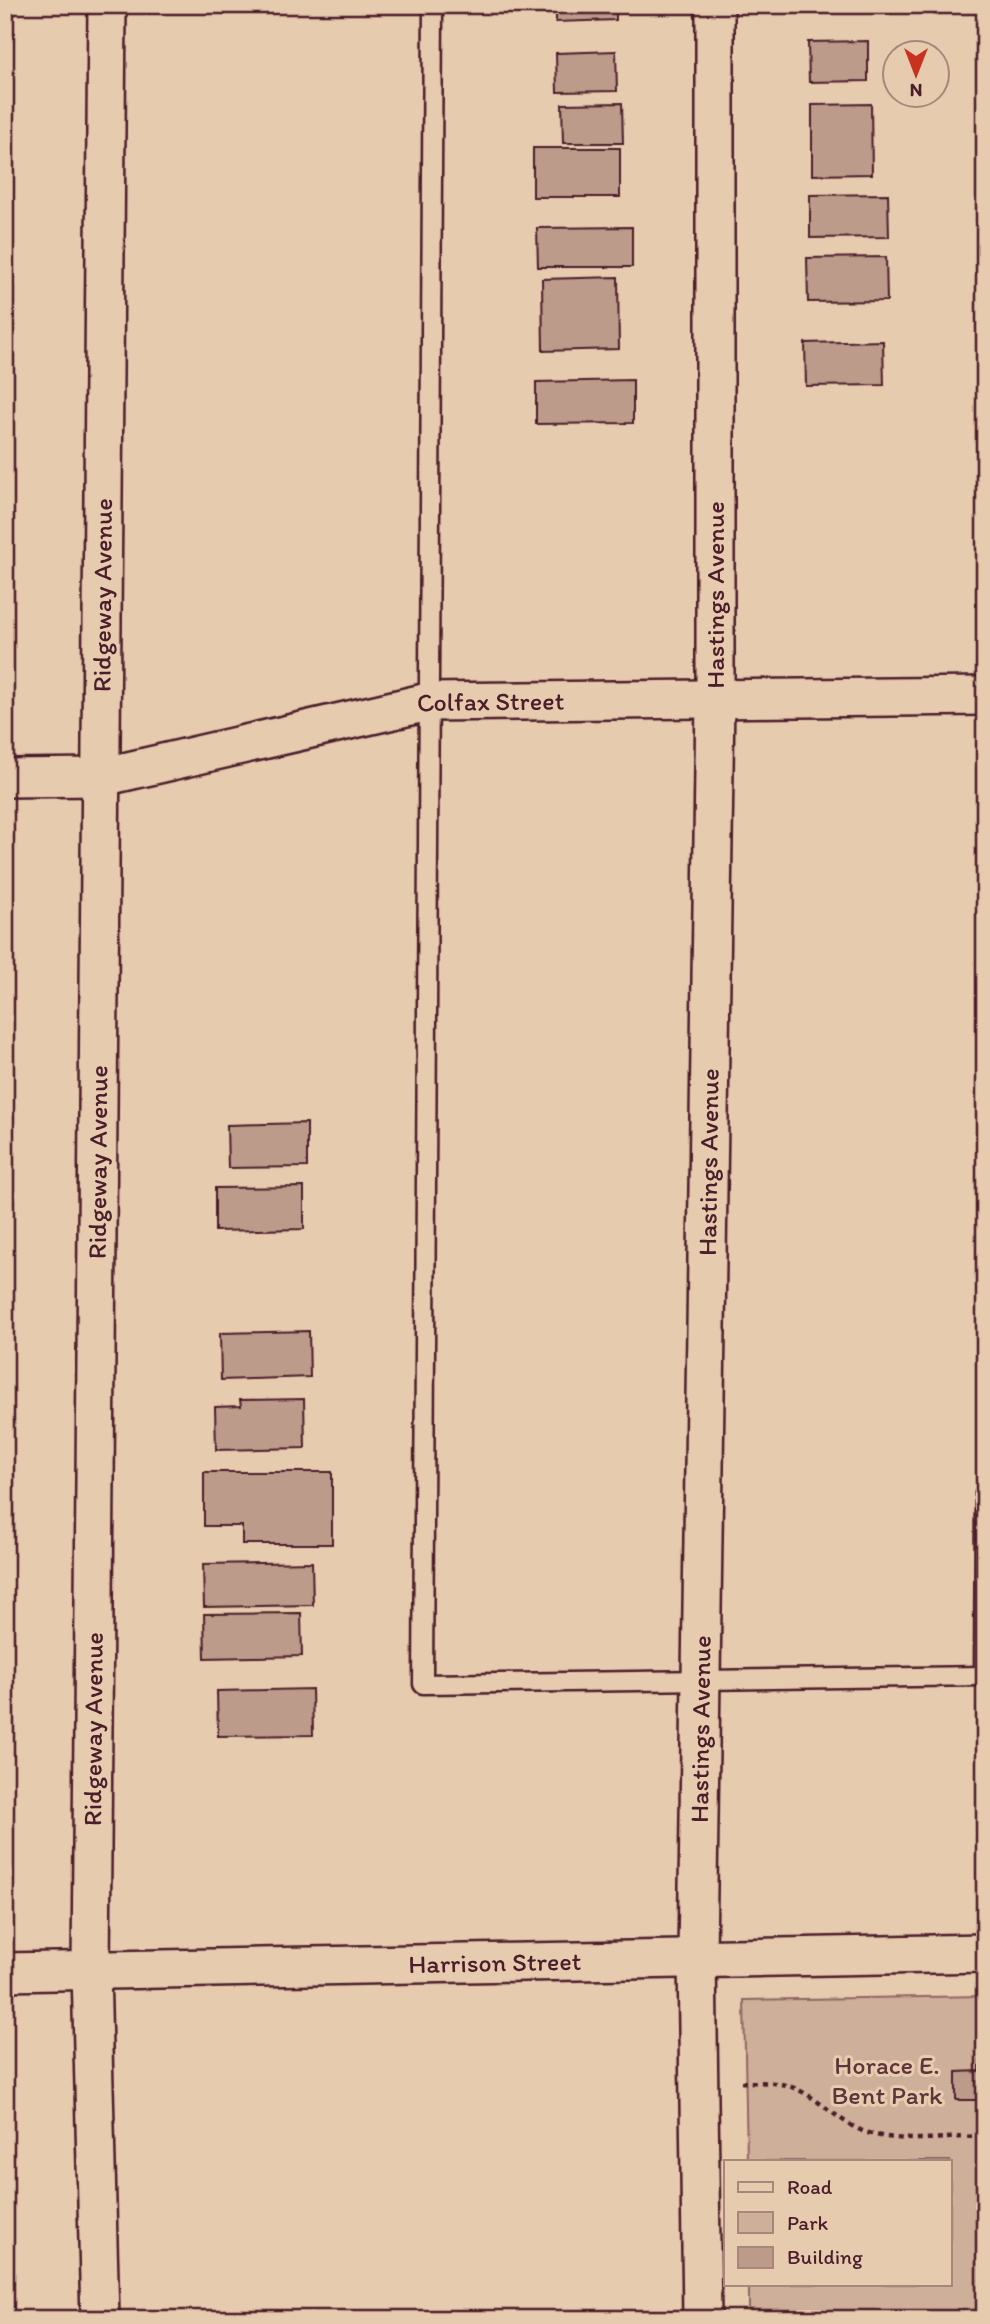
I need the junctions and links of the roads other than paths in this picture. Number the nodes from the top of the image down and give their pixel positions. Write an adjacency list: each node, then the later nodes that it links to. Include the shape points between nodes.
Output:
1 (107, 5): 7 (street, Ridgeway Avenue)
2 (433, 5): 6 (lane)
3 (715, 5): 5 (street, Hastings Avenue)
4 (985, 696): 5 (street, Colfax Street)
5 (715, 699): 6 (street, Colfax Street); 11 (street, Hastings Avenue)
6 (428, 702): 7 (street, Colfax Street); 11 (lane, via 423,1684)
7 (102, 777): 8 (street, Colfax Street); 14 (street, Ridgeway Avenue)
8 (5, 779)
9 (985, 1494): 10 (lane)
10 (984, 1676): 11 (lane)
11 (701, 1680): 13 (street, Hastings Avenue)
12 (985, 1953): 13 (street, Harrison Street)
13 (697, 1957): 14 (street, Harrison Street); 17 (street, Hastings Avenue)
14 (91, 1970): 15 (street, Harrison Street); 16 (street, Ridgeway Avenue)
15 (5, 1972)
16 (100, 2319)
17 (702, 2319)

